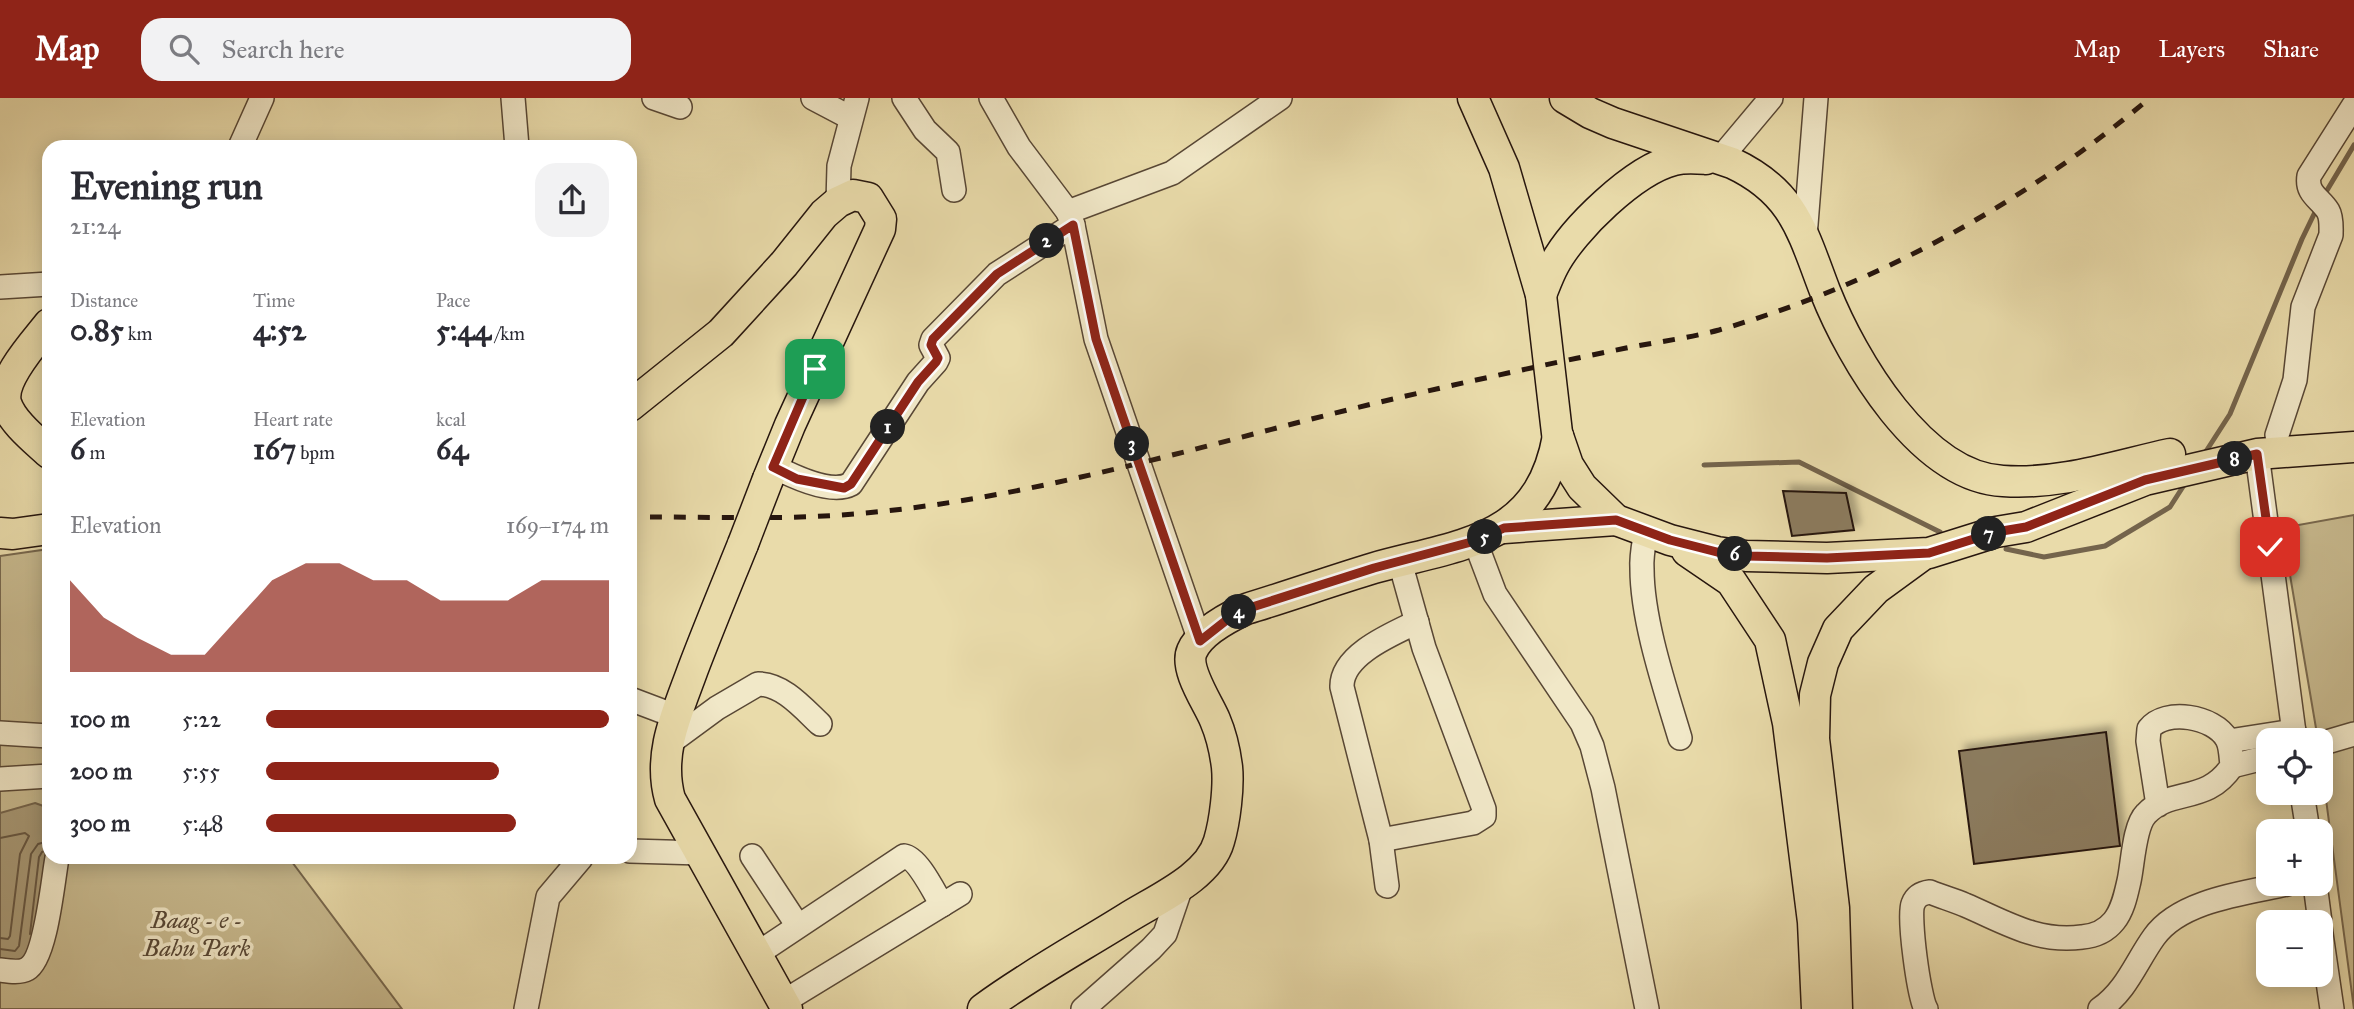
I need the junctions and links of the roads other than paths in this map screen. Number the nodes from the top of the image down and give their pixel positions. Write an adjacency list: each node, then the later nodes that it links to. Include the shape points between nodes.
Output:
1 (262, 98): 15 (street)
2 (513, 98): 16 (street)
3 (654, 98): 13 (street)
4 (813, 98): 14 (street)
5 (904, 98): 18 (street, via 925,130 948,152)
6 (991, 98): 20 (street, via 1019,148)
7 (1280, 98): 20 (street, via 1172,173)
8 (1473, 98): 24 (main road, via 1504,168)
9 (1565, 98): 17 (main road, via 1613,123)
10 (1771, 98): 17 (street)
11 (1816, 98): 21 (street)
12 (2354, 105): 30 (street, via 2309,176 2308,183 2332,225 2331,235 2303,307 2295,380)
13 (680, 107)
14 (854, 108): 19 (street, via 839,166)
15 (243, 140)
16 (516, 140)
17 (1719, 160): 21 (main road, via 1771,186 1795,215); 24 (main road, via 1672,160 1629,183 1572,240)
18 (954, 191)
19 (838, 202): 26 (main road, via 721,333); 33 (main road, via 853,195 868,198 881,219 880,229)
20 (1070, 219): 33 (street, via 997,274 933,339 936,362 851,484 837,488); 45 (street, via 1096,339)
21 (1805, 237): 34 (main road, via 1844,329 1888,403 1925,445)
22 (42, 284): 23 (street)
23 (0, 287)
24 (1541, 295): 28 (main road)
25 (42, 334): 29 (main road, via 9,380 5,401)
26 (637, 399)
27 (2354, 426): 30 (main road)
28 (1559, 436): 35 (main road, via 1568,465 1582,487); 36 (main road, via 1536,494)
29 (42, 446)
30 (2254, 447): 31 (main road); 32 (main road); 48 (street)
31 (2354, 447)
32 (2143, 470): 34 (main road, via 2044,481); 38 (main road, via 2026,527)
33 (771, 473): 49 (main road, bridge)
34 (1978, 476): 38 (main road, via 1990,491)
35 (1616, 520): 36 (main road); 40 (main road)
36 (1504, 528): 41 (main road)
37 (42, 530): 39 (main road)
38 (1996, 532): 42 (main road)
39 (0, 533)
40 (1658, 536): 42 (main road, via 1746,556); 53 (street, via 1642,561 1642,584 1660,673); 82 (main road, via 1731,581 1770,640 1788,723 1813,922)
41 (1475, 541): 43 (main road); 81 (street, via 1495,594 1581,723 1592,747)
42 (1924, 553): 83 (main road, via 1876,589 1838,629 1815,695 1814,739 1834,908)
43 (1400, 562): 44 (street); 45 (main road, via 1255,606)
44 (1417, 622): 62 (street, via 1366,651 1342,677); 62 (street, via 1483,816 1474,823)
45 (1200, 641): 69 (main road, via 1191,660 1222,744 1226,800 1212,857)
46 (637, 704): 49 (street)
47 (820, 724): 49 (street, via 777,688 758,684)
48 (2294, 728)
49 (671, 730): 64 (main road, via 666,769 670,799)
50 (0, 733): 52 (street)
51 (2354, 734): 55 (street)
52 (42, 736)
53 (1680, 738)
54 (2256, 739): 56 (street)
55 (2333, 740)
56 (2229, 741): 58 (street); 61 (street, via 2215,727 2195,719 2162,719 2153,724 2148,741)
57 (2256, 760): 58 (street)
58 (2232, 765): 61 (street, via 2213,787)
59 (42, 776): 60 (street)
60 (0, 779)
61 (2158, 805): 84 (street, via 2140,822 2115,919 2092,936 2047,939 1925,892 1916,898 1910,914)
62 (1381, 840): 70 (street)
63 (637, 851): 64 (street)
64 (701, 853): 73 (main road)
65 (752, 856): 72 (street)
66 (56, 864): 74 (street, via 36,960 24,970)
67 (564, 864): 77 (street, via 538,897)
68 (576, 864): 78 (street, via 548,897)
69 (1182, 884): 79 (main road); 80 (street, via 1165,934)
70 (1387, 886)
71 (2256, 892): 85 (street, via 2189,909 2171,919 2153,938 2122,989)
72 (798, 926): 73 (street); 76 (street, via 904,856 951,900)
73 (757, 954): 76 (main road)
74 (0, 970)
75 (2329, 987): 86 (street)
76 (785, 1005)
77 (516, 1009)
78 (526, 1009)
79 (983, 1009)
80 (1083, 1009)
81 (1647, 1009)
82 (1817, 1009)
83 (1838, 1009)
84 (1926, 1009)
85 (2100, 1009)
86 (2332, 1009)

